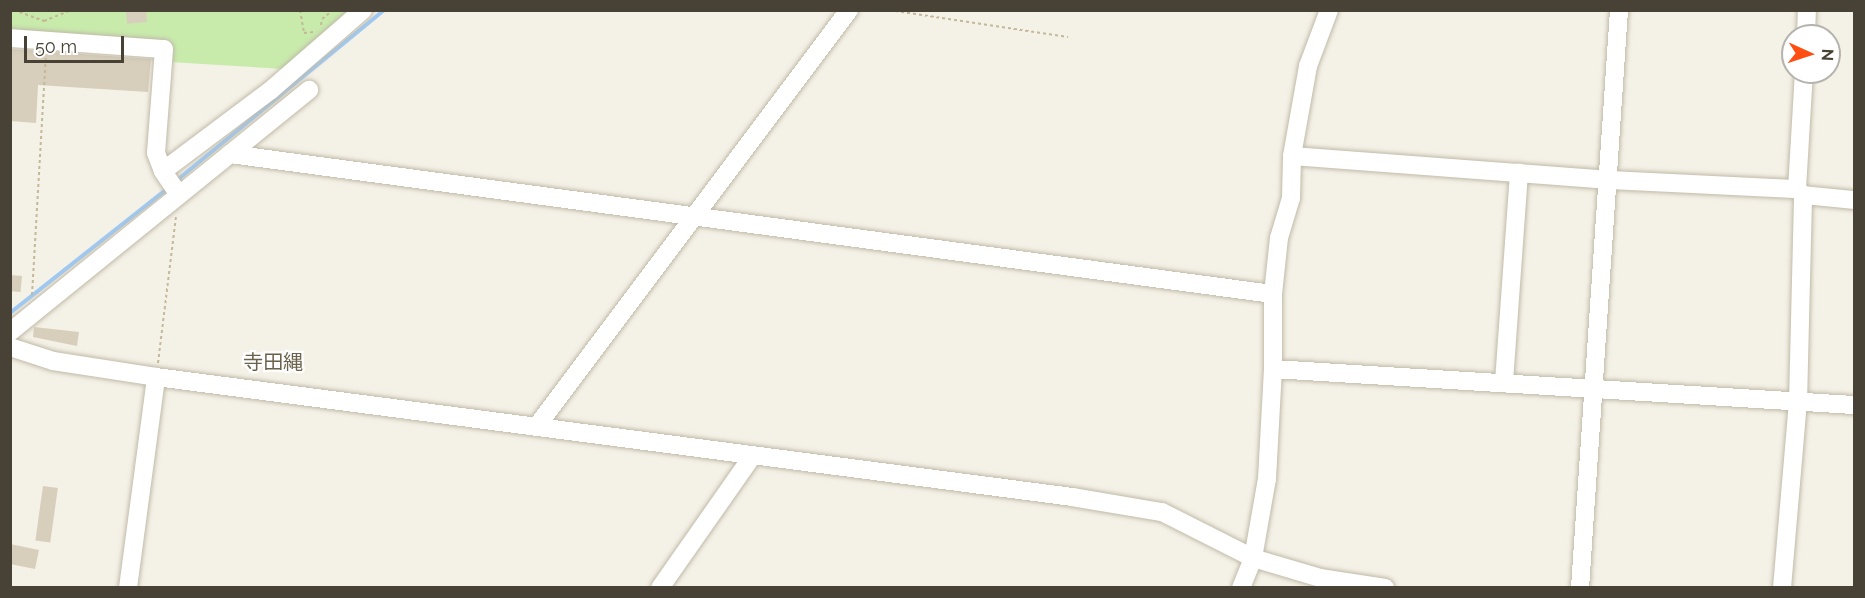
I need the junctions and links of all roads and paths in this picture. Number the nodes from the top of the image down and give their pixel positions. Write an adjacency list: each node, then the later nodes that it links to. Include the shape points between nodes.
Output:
1 (14, 10): 2 (path, via 44,21)
2 (71, 10)
3 (300, 10): 4 (path, via 304,33 321,27 322,19)
4 (333, 10)
5 (363, 10): 15 (street)
6 (849, 10): 24 (street)
7 (889, 10): 10 (path)
8 (1329, 10): 17 (street, via 1308,66)
9 (1619, 10): 20 (street)
10 (1068, 37)
11 (10, 38): 12 (street)
12 (47, 40): 19 (street, via 164,49 156,153); 25 (path)
13 (1804, 84): 21 (street)
14 (309, 90): 15 (street)
15 (279, 100): 16 (street); 19 (street)
16 (230, 154): 22 (street); 24 (street)
17 (1292, 156): 18 (street); 26 (street, via 1291,198 1279,238)
18 (1519, 173): 20 (street); 31 (street)
19 (165, 174): 22 (street)
20 (1610, 180): 21 (street); 32 (street)
21 (1800, 192): 23 (street); 33 (street)
22 (179, 195): 27 (street); 30 (path)
23 (1854, 200)
24 (693, 216): 26 (street); 35 (street)
25 (30, 291)
26 (1274, 294): 29 (street)
27 (10, 332)
28 (10, 347): 30 (street, via 52,361)
29 (1273, 369): 31 (street); 37 (street, via 1267,479)
30 (156, 377): 35 (street); 38 (street)
31 (1504, 382): 32 (street)
32 (1594, 389): 33 (street); 42 (street)
33 (1798, 403): 34 (street); 43 (street)
34 (1854, 405)
35 (537, 426): 36 (street)
36 (753, 455): 37 (street, via 1162,512); 39 (street)
37 (1253, 558): 40 (street); 41 (street, via 1320,578)
38 (128, 588)
39 (660, 588)
40 (1241, 588)
41 (1385, 588)
42 (1580, 588)
43 (1782, 588)

